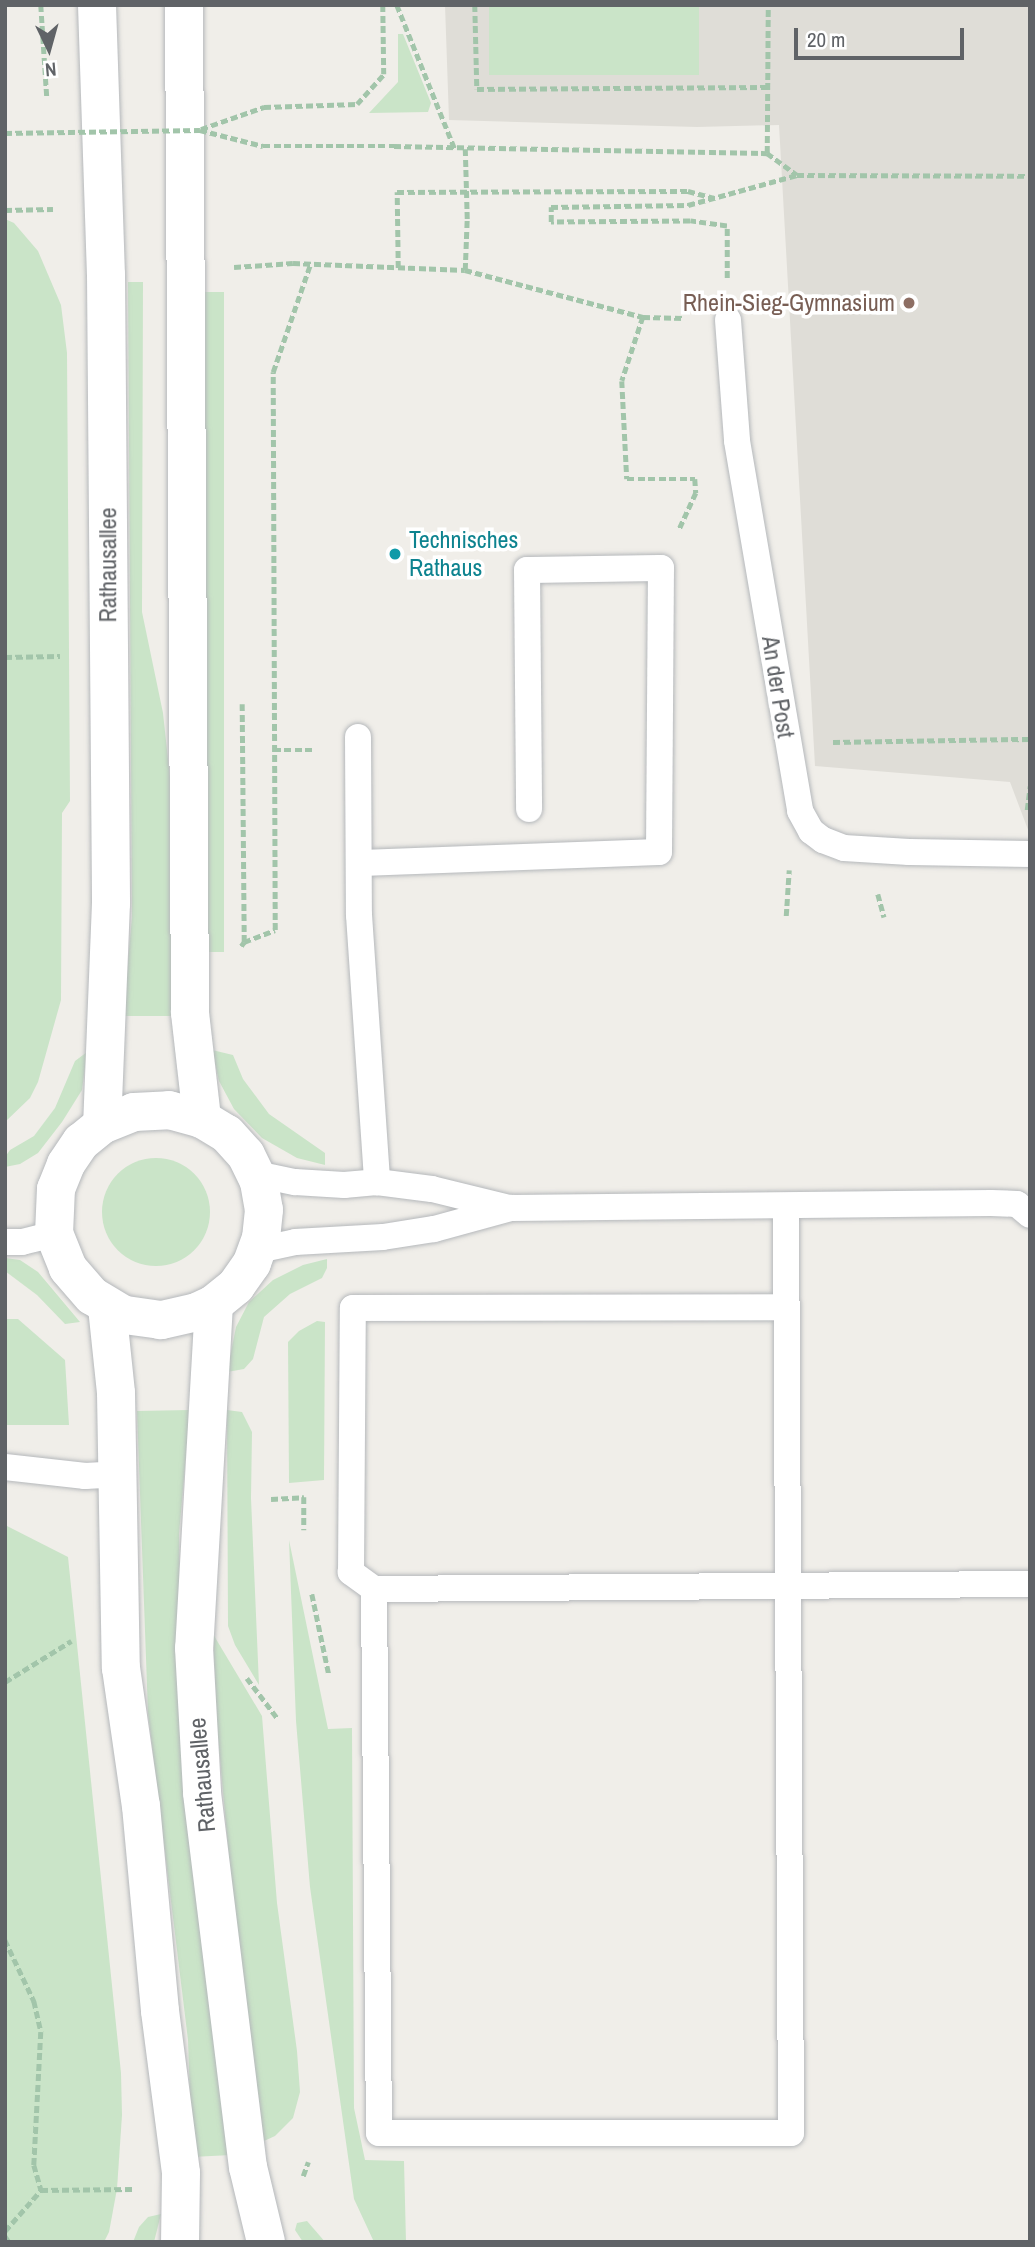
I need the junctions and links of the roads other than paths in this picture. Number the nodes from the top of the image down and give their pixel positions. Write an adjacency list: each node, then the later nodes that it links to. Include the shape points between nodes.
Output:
1 (97, 5): 9 (street, Rathausallee, via 106,275 111,889)
2 (184, 5): 8 (street, via 190,1013)
3 (728, 320): 6 (lane, An der Post, via 737,441 787,743 800,811 811,831 844,848)
4 (358, 737): 7 (lane)
5 (529, 810): 7 (lane, via 527,570 661,568 659,852)
6 (1030, 854)
7 (361, 863): 11 (lane, via 359,915)
8 (202, 1119): 9 (street, via 169,1110 134,1112); 10 (street, via 227,1134)
9 (102, 1125): 15 (street, via 81,1142 60,1175)
10 (256, 1174): 11 (lane, via 295,1182); 17 (street, via 264,1210)
11 (377, 1182): 13 (lane, via 432,1189)
12 (786, 1206): 13 (lane); 14 (lane, via 1017,1204); 20 (lane)
13 (511, 1208): 17 (lane, via 434,1229 295,1242)
14 (1030, 1215)
15 (54, 1234): 16 (lane); 19 (street, via 68,1268)
16 (5, 1242)
17 (258, 1251): 18 (street, via 236,1286)
18 (214, 1304): 19 (street, via 161,1320 124,1315); 27 (street, Rathausallee, via 194,1647 202,1793 248,2167)
19 (107, 1307): 22 (street)
20 (786, 1307): 24 (lane); 25 (lane, via 353,1308 351,1572)
21 (5, 1467): 22 (lane, via 85,1476)
22 (118, 1474): 26 (street, via 121,1668 181,2173)
23 (1030, 1584): 24 (lane)
24 (788, 1587): 25 (lane); 25 (lane, via 791,2133 752,2134 379,2133)
25 (374, 1589)
26 (180, 2242)
27 (265, 2242)

